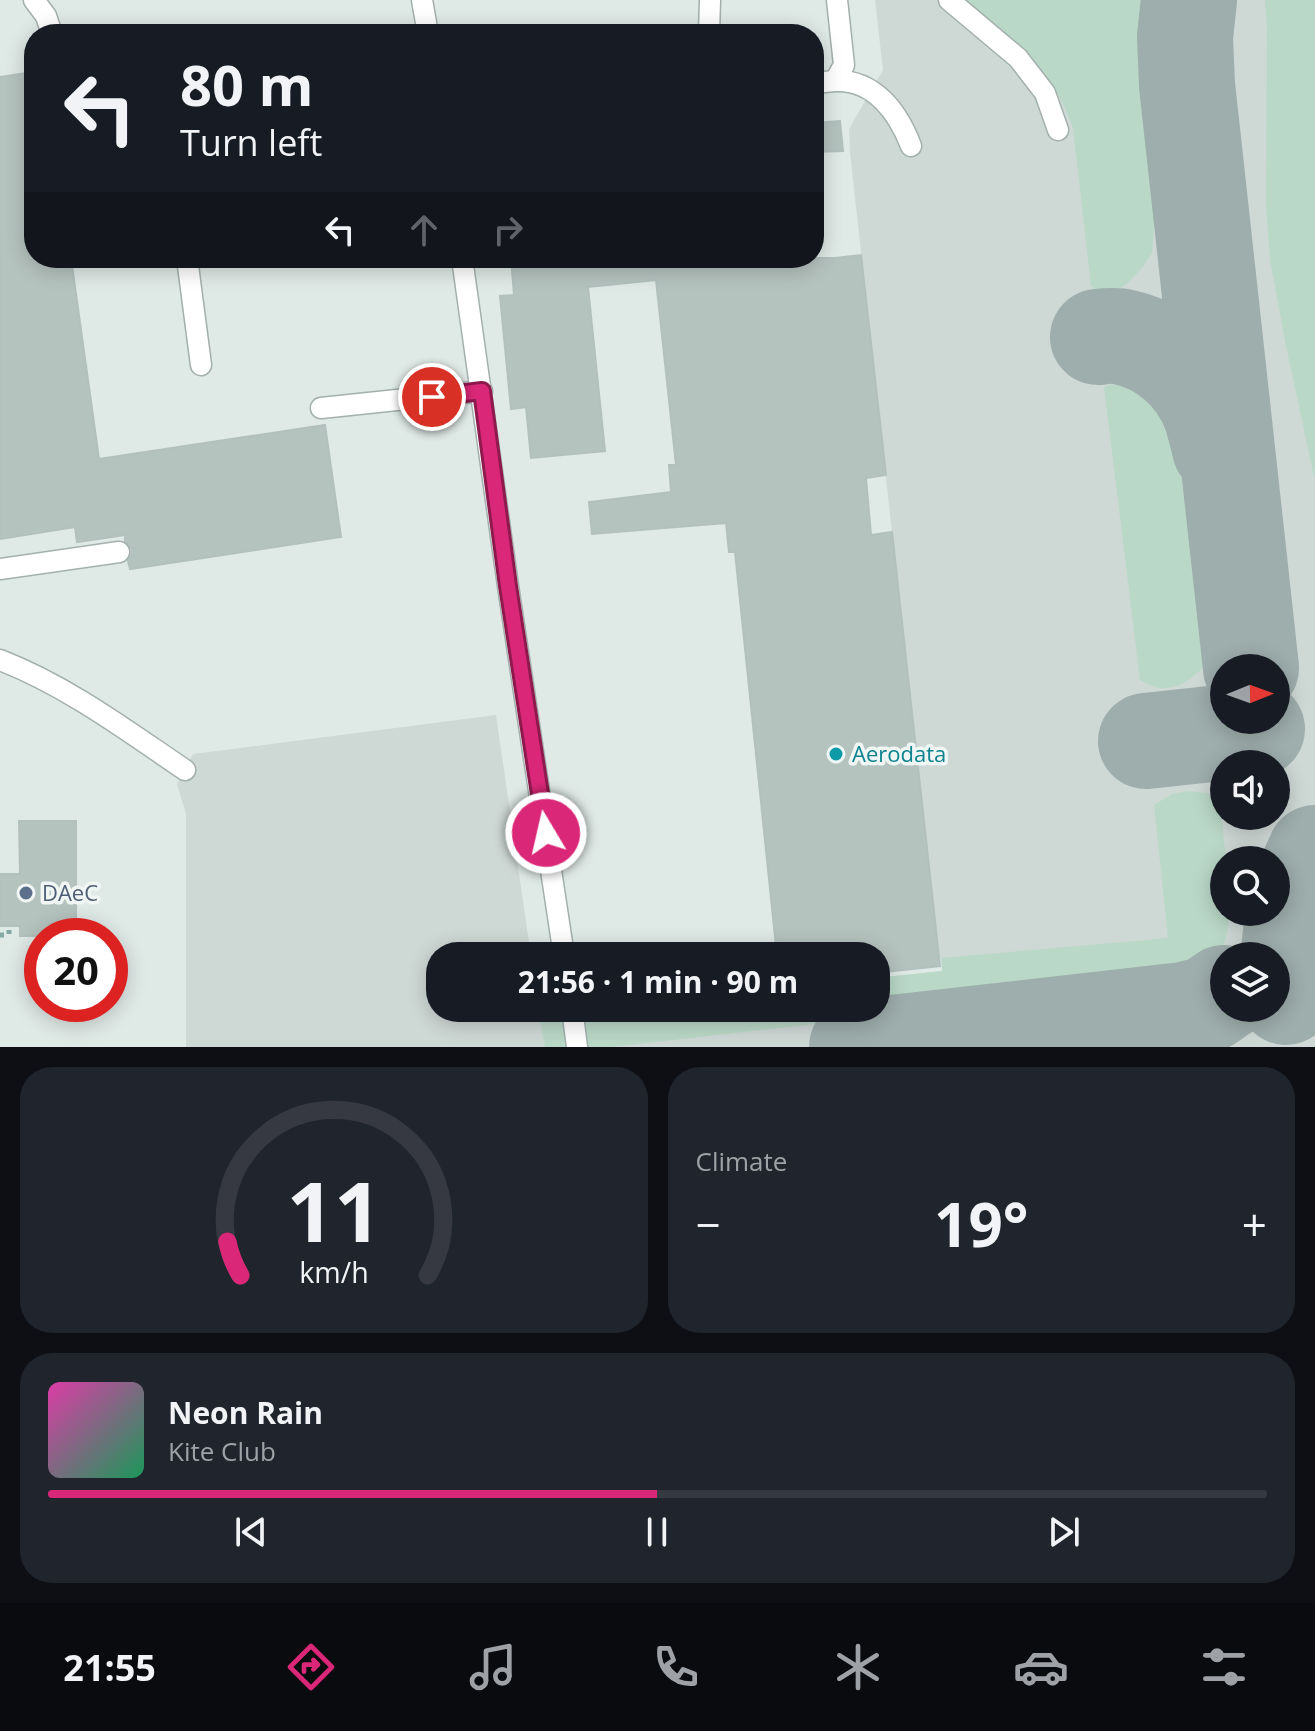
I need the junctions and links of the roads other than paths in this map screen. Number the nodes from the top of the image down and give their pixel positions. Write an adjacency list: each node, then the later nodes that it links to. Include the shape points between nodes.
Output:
1 (34, 0): 6 (lane)
2 (422, 0): 7 (lane)
3 (710, 0): 8 (lane)
4 (837, 0): 9 (lane, via 844,65)
5 (949, 0): 11 (lane, via 1018,58 1045,93)
6 (49, 24)
7 (426, 24)
8 (709, 24)
9 (835, 81): 10 (lane); 12 (lane, via 851,80 887,103)
10 (824, 82)
11 (1058, 130)
12 (911, 146)
13 (188, 268): 15 (lane)
14 (464, 268): 16 (lane)
15 (201, 365)
16 (482, 391): 17 (lane); 22 (lane)
17 (321, 408)
18 (119, 552): 19 (lane)
19 (0, 569)
20 (0, 660): 21 (lane, via 104,715)
21 (185, 770)
22 (562, 942)
23 (574, 1022): 24 (lane)
24 (577, 1047)

